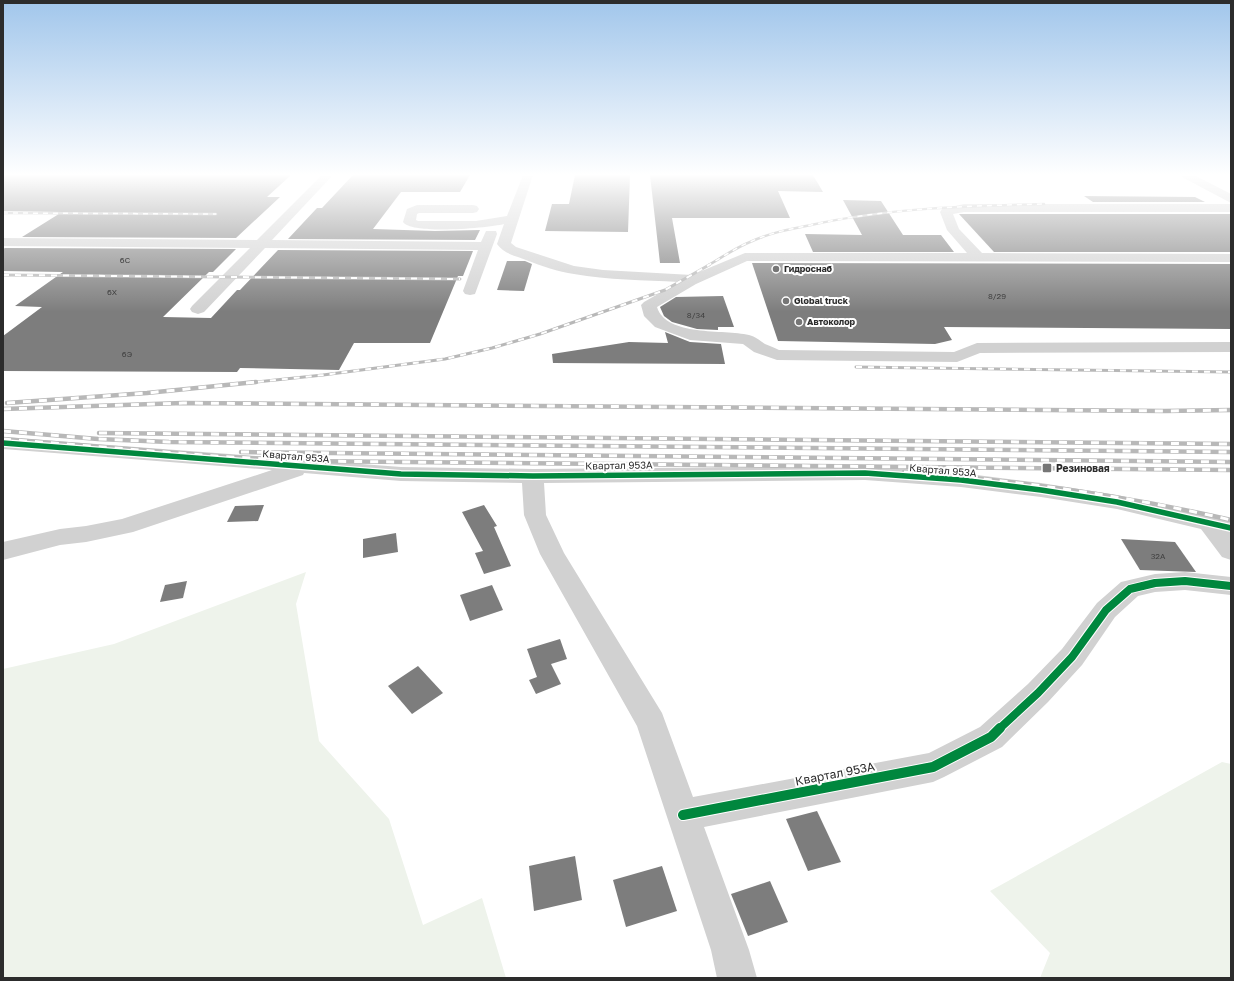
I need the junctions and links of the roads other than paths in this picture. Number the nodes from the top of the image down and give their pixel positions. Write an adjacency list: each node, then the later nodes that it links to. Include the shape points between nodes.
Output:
1 (284, 221): 8 (street)
2 (409, 221): 6 (street, via 416,225)
3 (504, 221): 6 (street)
4 (511, 221): 12 (street, via 504,244 511,250 542,261 573,270 687,278)
5 (949, 221): 10 (street, via 953,230)
6 (495, 224): 9 (street)
7 (3, 242): 8 (street)
8 (260, 245): 9 (street); 14 (street)
9 (486, 246): 13 (street)
10 (978, 257): 11 (street); 12 (street, via 745,257)
11 (1231, 258)
12 (691, 281): 15 (street, via 649,305 652,316 661,324 690,335 736,337 749,340 760,348 778,355 957,357 977,348)
13 (470, 291)
14 (198, 309)
15 (1231, 347)
16 (3, 443): 17 (street, Квартал 953А)
17 (305, 466): 18 (street, Квартал 953А, via 401,474); 22 (street, Квартал 953А, via 125,526 45,540)
18 (533, 476): 19 (street, Квартал 953А, via 823,473 961,480 1118,502); 24 (street, via 535,515 552,554 651,722)
19 (1208, 522): 20 (street, Квартал 953А); 21 (street)
20 (1231, 528)
21 (1231, 550)
22 (3, 551)
23 (1231, 586): 24 (street, Квартал 953А, via 1185,581 1155,583 1130,589 1106,610 1072,657 991,737 933,767)
24 (683, 815): 25 (street, via 730,950)
25 (737, 978)

